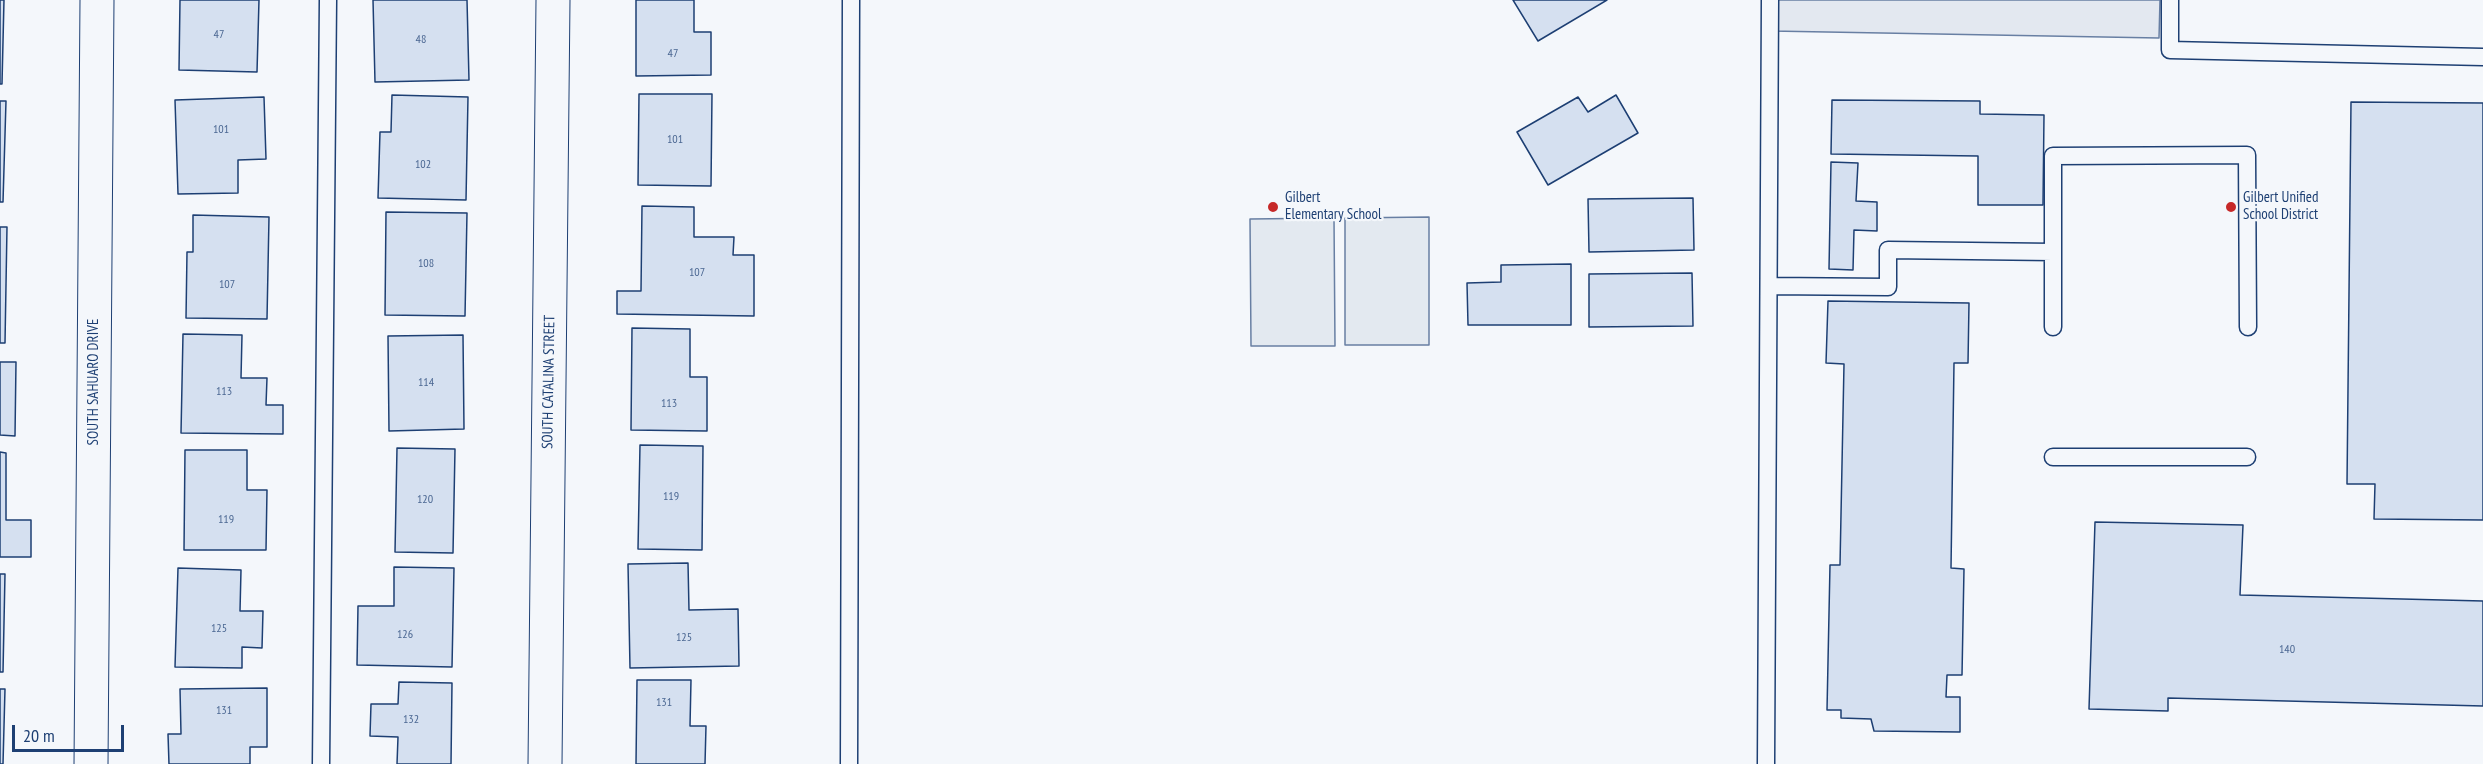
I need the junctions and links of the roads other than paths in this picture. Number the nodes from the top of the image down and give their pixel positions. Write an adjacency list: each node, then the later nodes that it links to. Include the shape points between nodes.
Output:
1 (96, 0): 14 (street, SOUTH SAHUARO DRIVE)
2 (328, 0): 15 (lane)
3 (553, 0): 16 (street, SOUTH CATALINA STREET)
4 (851, 0): 17 (lane)
5 (1770, 0): 9 (lane)
6 (2170, 0): 7 (lane, via 2170,50)
7 (2483, 57)
8 (2054, 252): 9 (lane, via 1888,250 1888,287); 10 (lane); 11 (lane, via 2053,156 2247,155)
9 (1769, 286): 18 (lane)
10 (2054, 327)
11 (2248, 327)
12 (2053, 457): 13 (lane)
13 (2247, 457)
14 (92, 764)
15 (321, 764)
16 (545, 764)
17 (849, 764)
18 (1766, 764)

